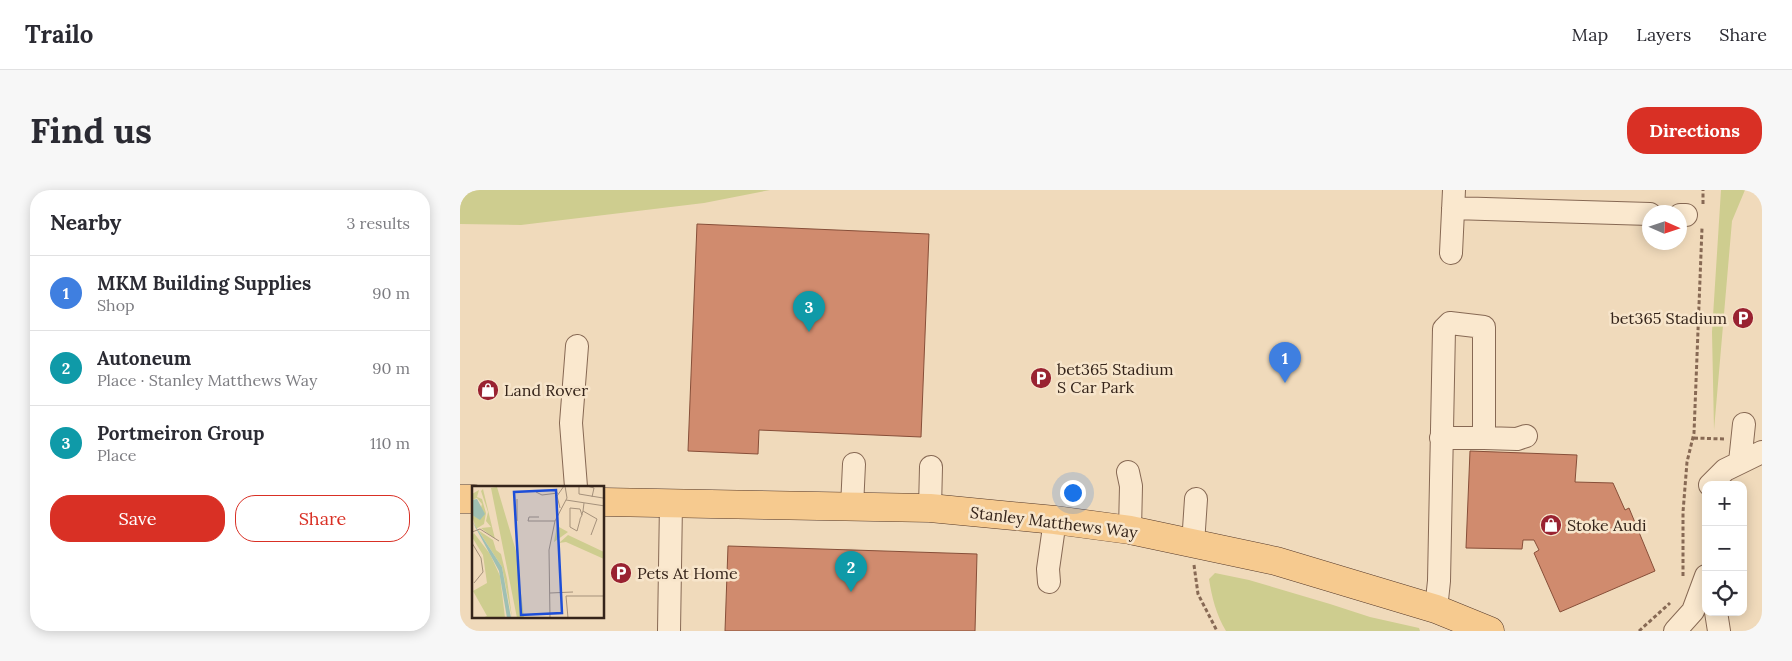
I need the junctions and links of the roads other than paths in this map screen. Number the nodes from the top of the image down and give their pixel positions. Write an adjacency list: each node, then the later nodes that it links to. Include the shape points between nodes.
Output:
1 (1453, 199): 2 (lane); 3 (lane)
2 (1642, 213)
3 (1451, 253)
4 (577, 346): 15 (lane, via 571,423)
5 (1744, 432): 10 (lane)
6 (1526, 436): 8 (lane, via 1517,439)
7 (1441, 438): 8 (lane); 8 (lane, via 1444,329 1450,324 1484,327); 26 (lane)
8 (1484, 438)
9 (1762, 452): 10 (lane)
10 (1740, 462): 14 (lane)
11 (854, 464): 19 (lane)
12 (931, 467): 20 (lane)
13 (1128, 472): 22 (lane, via 1131,486)
14 (1714, 481)
15 (576, 486)
16 (1196, 499): 23 (lane)
17 (605, 502): 18 (main road, Stanley Matthews Way)
18 (671, 503): 19 (main road, Stanley Matthews Way); 28 (lane)
19 (852, 507): 20 (main road, Stanley Matthews Way)
20 (930, 508): 21 (main road, Stanley Matthews Way)
21 (1055, 520): 22 (main road, Stanley Matthews Way); 24 (lane)
22 (1130, 530): 23 (main road, Stanley Matthews Way)
23 (1193, 544): 26 (main road, Stanley Matthews Way, via 1276,561)
24 (1049, 582)
25 (1702, 587): 30 (lane, via 1693,611)
26 (1436, 608): 29 (main road, Stanley Matthews Way)
27 (1717, 616): 31 (lane)
28 (669, 631)
29 (1490, 631)
30 (1675, 631)
31 (1719, 631)

